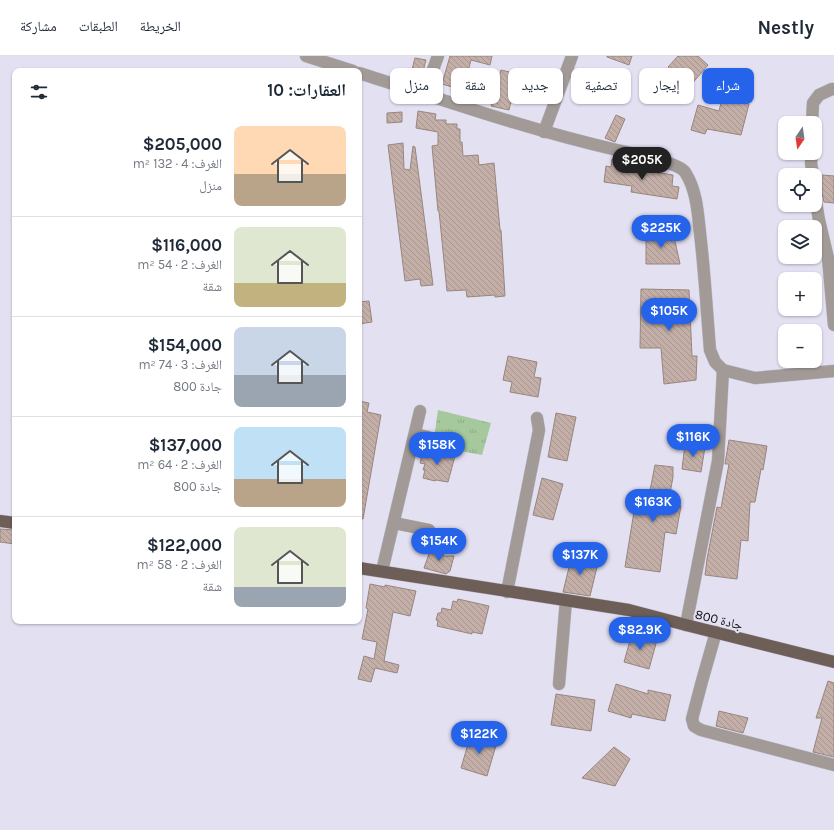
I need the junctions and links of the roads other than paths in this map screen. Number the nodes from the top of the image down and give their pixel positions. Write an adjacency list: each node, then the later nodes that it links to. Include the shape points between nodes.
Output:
1 (306, 56): 4 (street)
2 (438, 56): 6 (street)
3 (572, 56): 12 (street)
4 (329, 60): 5 (street)
5 (346, 68)
6 (434, 68)
7 (362, 74): 8 (street)
8 (390, 83)
9 (834, 90): 11 (street, via 819,95 813,103)
10 (443, 100): 12 (street)
11 (812, 116)
12 (544, 132): 15 (street, via 664,161 684,170 692,185 697,209 710,350 715,362)
13 (818, 212): 14 (street, via 828,258)
14 (834, 325)
15 (723, 370): 16 (street, via 755,378); 29 (street, via 718,461)
16 (834, 371)
17 (420, 412): 19 (street)
18 (537, 418): 27 (street, via 538,430)
19 (415, 434): 20 (street, via 428,437); 22 (street)
20 (433, 443)
21 (0, 521): 23 (main road)
22 (394, 522): 24 (street, via 429,530); 26 (street)
23 (12, 523)
24 (434, 540)
25 (362, 568): 26 (main road, جادة 800)
26 (382, 571): 27 (main road, جادة 800)
27 (507, 592): 28 (main road, جادة 800)
28 (566, 600): 29 (main road, جادة 800, via 629,610); 32 (street)
29 (686, 625): 30 (main road, جادة 800)
30 (716, 632): 31 (main road, جادة 800); 33 (street, via 692,719 694,726)
31 (834, 662)
32 (559, 684)
33 (834, 765)

